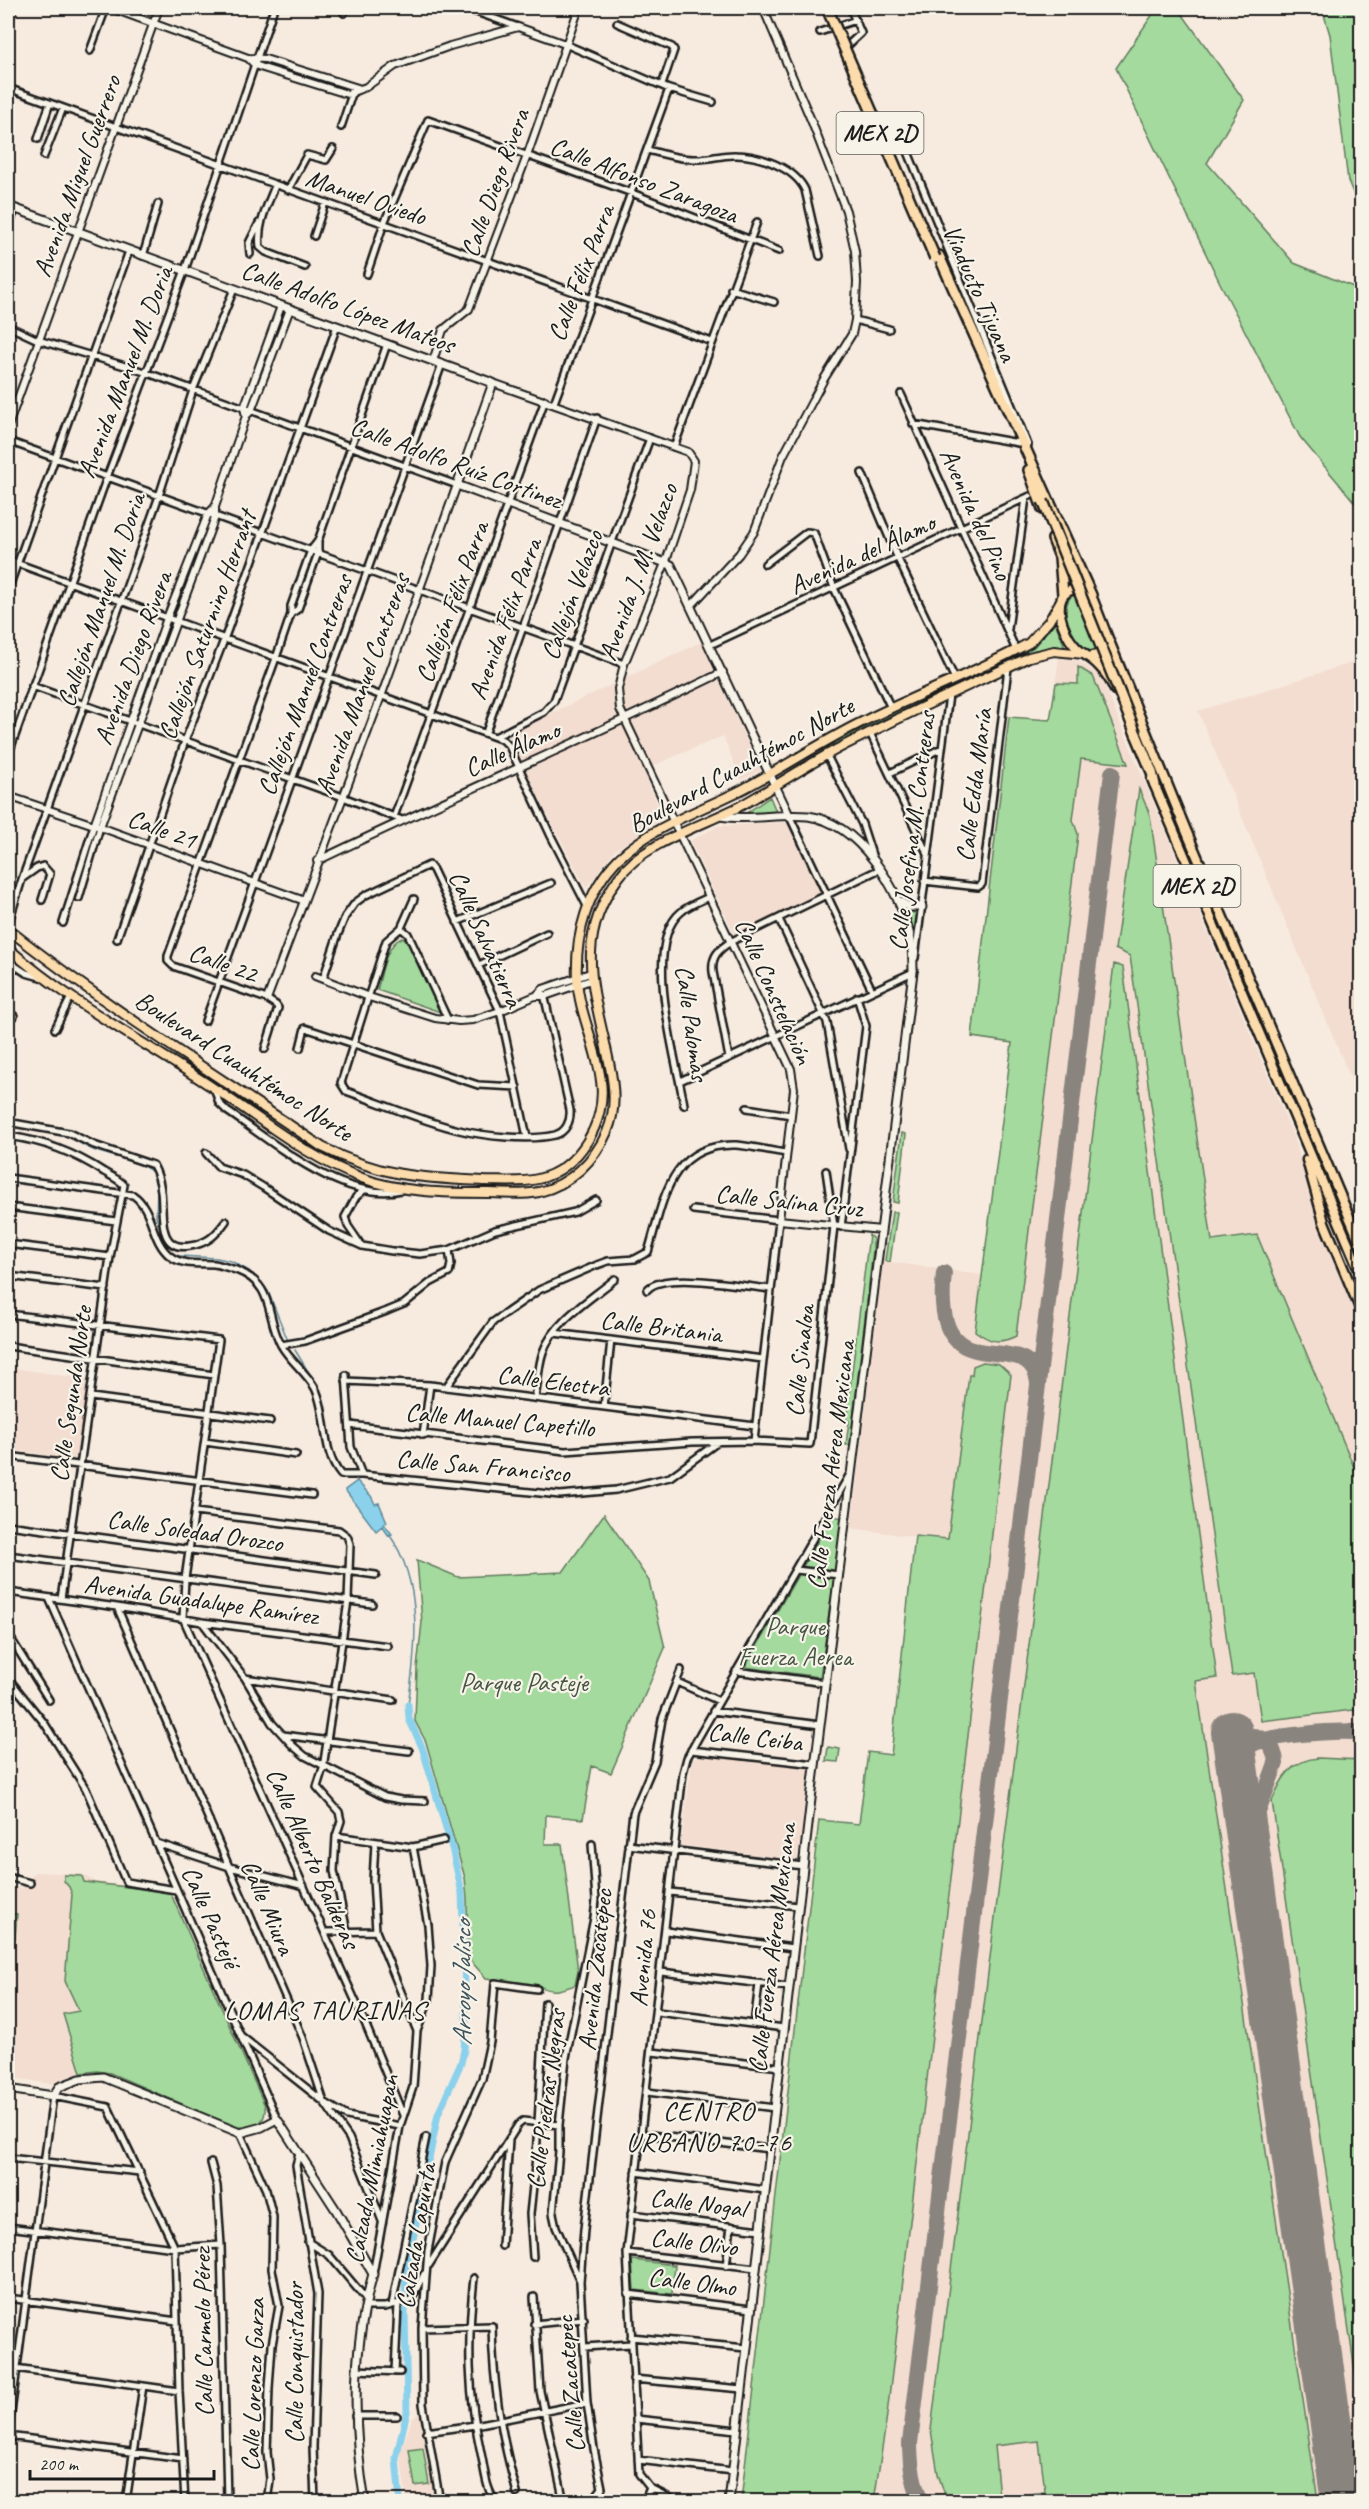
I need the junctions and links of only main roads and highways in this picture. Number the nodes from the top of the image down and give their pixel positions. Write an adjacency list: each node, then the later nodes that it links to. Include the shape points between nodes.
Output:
1 (827, 8): 4 (highway, Viaducto Tijuana / MEX 2D, bridge)
2 (834, 8): 4 (highway, Viaducto Tijuana / MEX 2D)
3 (11, 207): 5 (main road, Calle Adolfo López Mateos)
4 (937, 257): 6 (highway, Viaducto Tijuana / MEX 2D); 8 (highway, Viaducto Tijuana / MEX 2D)
5 (493, 382): 7 (main road, Avenida Manuel Contreras)
6 (1029, 470): 9 (highway, MEX 2D, via 1060,557); 13 (highway, bridge)
7 (457, 485): 12 (main road, Calle Adolfo Ruíz Cortinez, via 666,561 675,570)
8 (1091, 595): 9 (highway, via 1073,589); 10 (highway, MEX 2D)
9 (1061, 599): 11 (highway, MEX 2D, via 1063,624 1069,638); 12 (main road, Boulevard Cuauhtémoc Norte, via 1037,637 1016,650 838,734)
10 (1109, 641): 11 (highway, via 1101,654); 22 (highway, MEX 2D)
11 (1086, 656): 13 (highway, MEX 2D, via 1103,670 1114,689); 14 (main road, Boulevard Cuauhtémoc Norte, via 1061,651 1038,653 870,733)
12 (770, 774): 14 (main road); 19 (main road, Boulevard Cuauhtémoc Norte, via 641,841 607,872 587,906 579,939 577,981 602,1083 599,1117 588,1142 566,1165 538,1179 421,1178 370,1168 322,1147 46,960)
13 (1155, 785): 21 (highway, MEX 2D)
14 (775, 786): 15 (main road); 16 (main road, Boulevard Cuauhtémoc Norte)
15 (789, 815): 16 (main road, Calle Fuerza Aérea Mexicana); 17 (main road, Calle Fuerza Aérea Mexicana, via 833,825 851,838 880,869)
16 (721, 816): 20 (main road, Boulevard Cuauhtémoc Norte, via 637,859 619,877 595,926 591,977 615,1102 607,1133 591,1160 573,1176 540,1192 405,1189 372,1182 340,1169 71,996)
17 (898, 901): 18 (main road); 28 (main road, Calle Fuerza Aérea Mexicana, via 910,934 913,972)
18 (922, 908)
19 (8, 927)
20 (8, 948)
21 (1299, 1128): 23 (highway, MEX 2D); 24 (highway, via 1324,1222)
22 (1362, 1246)
23 (1362, 1276)
24 (1362, 1313)
25 (8, 2089): 26 (main road, Calle Pastejé, via 54,2096 58,2086 103,2077 240,2133 277,2119)
26 (373, 2274): 27 (main road, Calzada Mimiahuapan, via 356,2370 355,2416)
27 (365, 2502)
28 (729, 2502)

